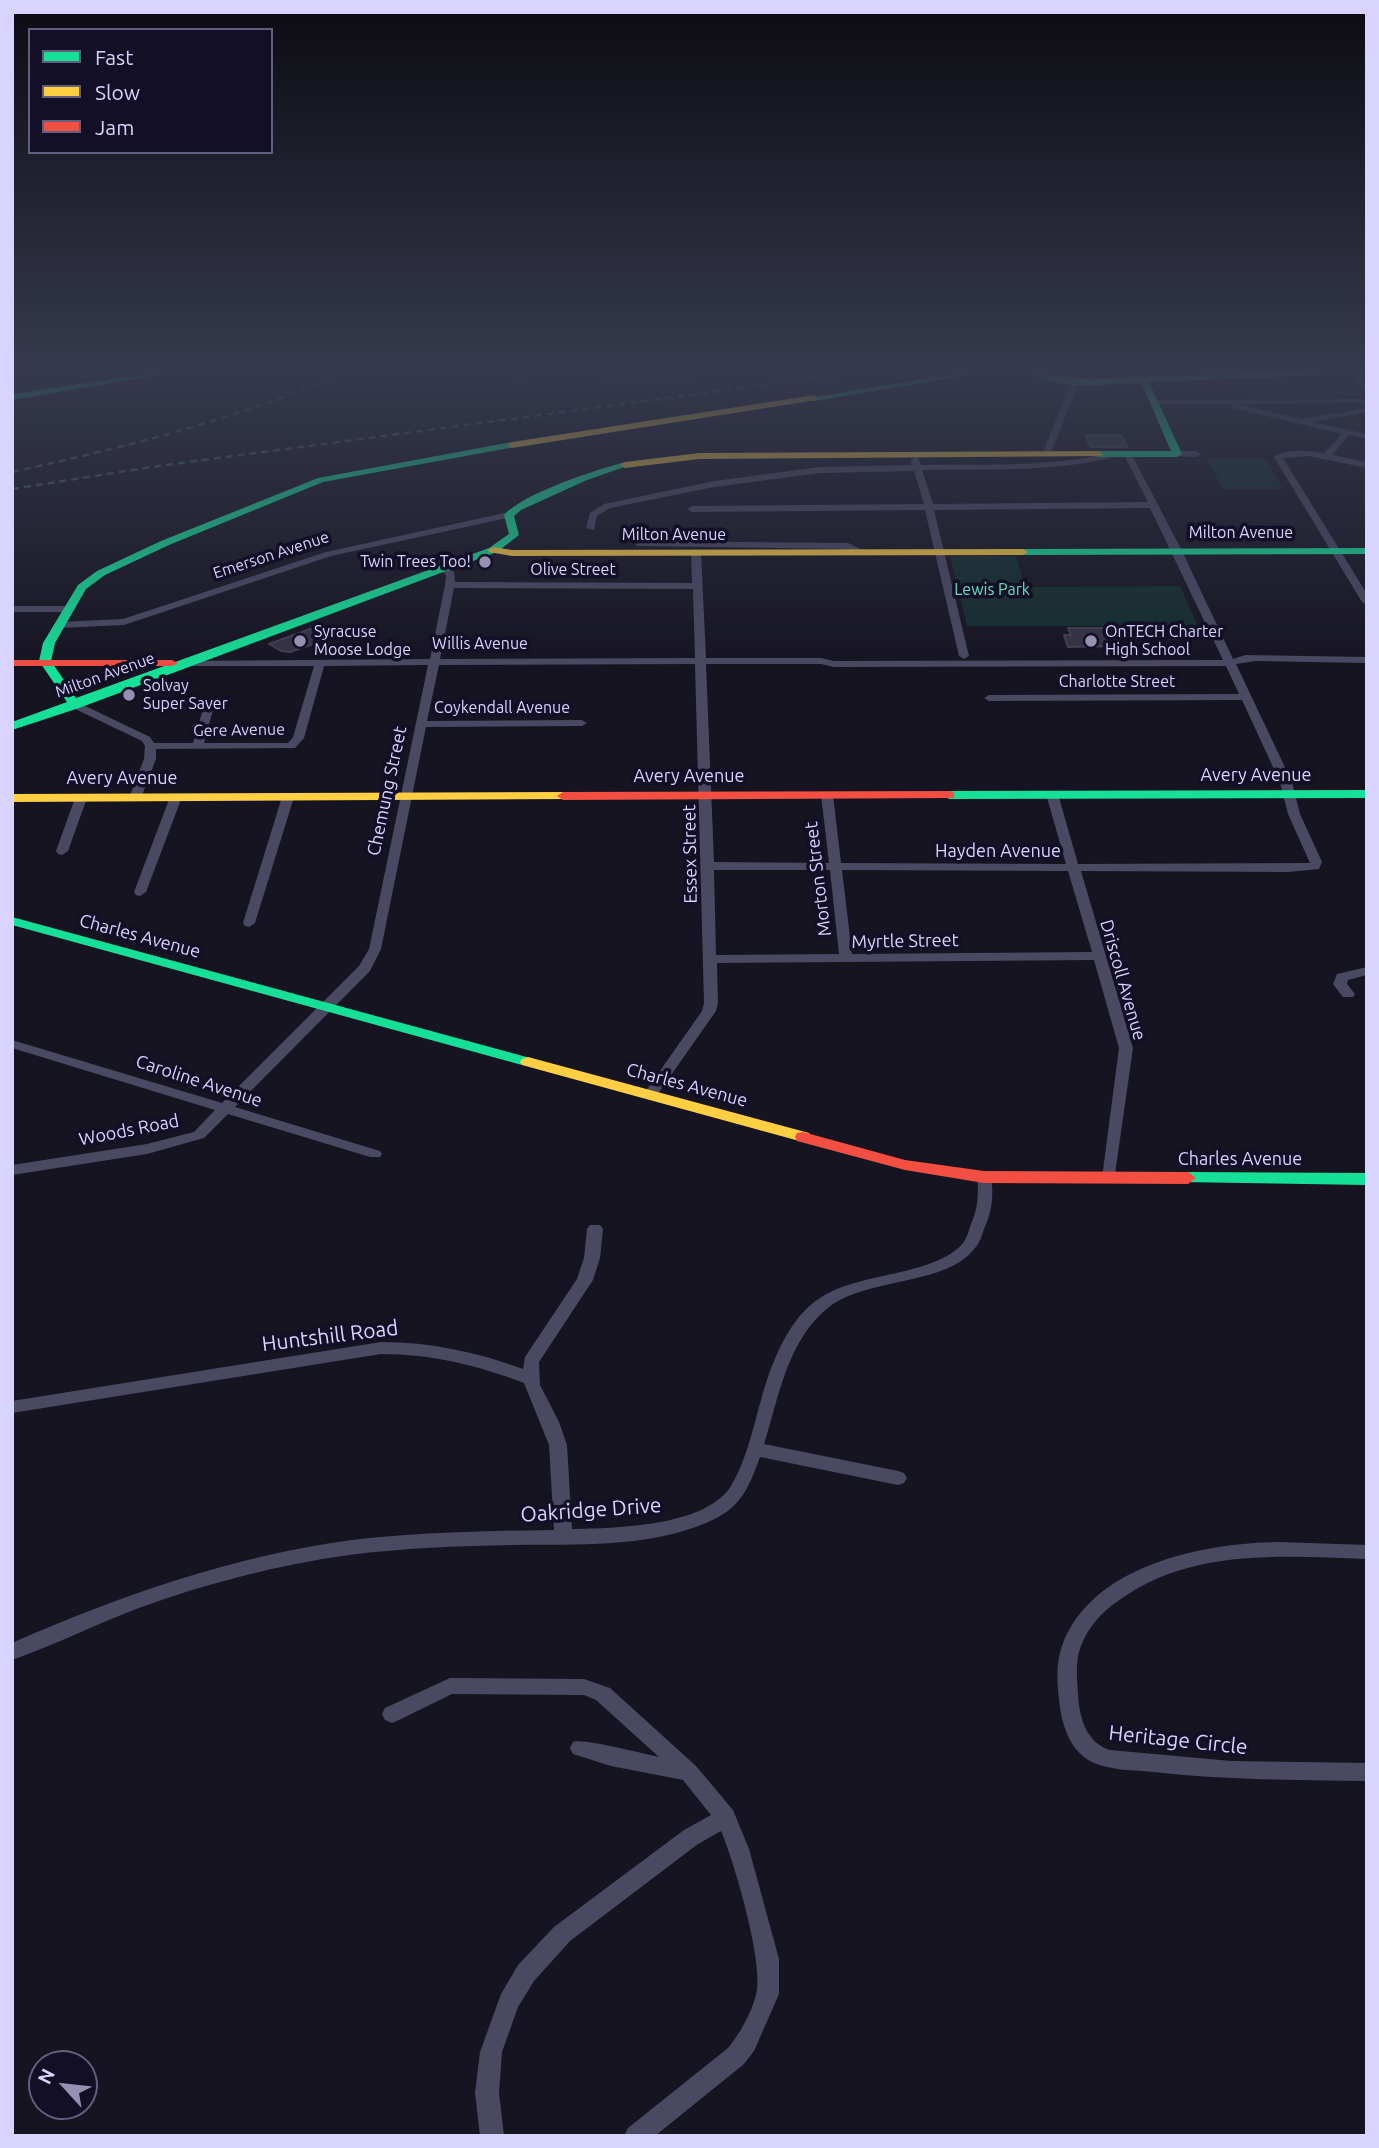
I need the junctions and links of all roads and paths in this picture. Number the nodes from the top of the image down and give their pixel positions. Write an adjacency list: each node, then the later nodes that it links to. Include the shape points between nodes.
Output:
1 (364, 472): 24 (main road, via 321,480 264,500 120,563 82,587)
2 (596, 472): 10 (main road, Emerson Avenue)
3 (804, 472): 11 (street, via 691,488 607,506 593,515)
4 (918, 472): 8 (street)
5 (1132, 472): 7 (street)
6 (1286, 472): 15 (street)
7 (1154, 505): 8 (street); 14 (street)
8 (929, 506): 9 (street); 19 (street)
9 (692, 509)
10 (509, 515): 13 (main road, via 514,534); 25 (street, Emerson Avenue, via 328,554 124,622)
11 (591, 528)
12 (640, 544): 18 (street, via 848,546)
13 (493, 550): 17 (main road, Milton Avenue); 20 (main road, Milton Avenue)
14 (1177, 551): 15 (main road, Milton Avenue); 19 (main road, Milton Avenue); 27 (street)
15 (1335, 551): 16 (main road, Milton Avenue); 22 (street)
16 (1367, 551)
17 (696, 552): 18 (main road, Milton Avenue); 21 (street, Essex Street)
18 (862, 552): 19 (main road, Milton Avenue)
19 (938, 552): 26 (street)
20 (447, 577): 21 (street, Olive Street); 31 (street, Chemung Street); 35 (main road, Milton Avenue)
21 (697, 586): 32 (street, Essex Street)
22 (1367, 602)
23 (12, 609): 24 (street)
24 (68, 609): 25 (main road)
25 (59, 625): 34 (main road, via 45,653)
26 (964, 656): 27 (street, Willis Avenue); 29 (street, Willis Avenue, via 830,657)
27 (1229, 660): 28 (street, Willis Avenue); 29 (street, Willis Avenue); 36 (street)
28 (1367, 660)
29 (821, 661): 32 (street, Willis Avenue)
30 (320, 662): 31 (street, Willis Avenue); 35 (street, Willis Avenue); 44 (street, Gere Avenue, via 296,743 284,748)
31 (434, 662): 32 (street, Willis Avenue); 41 (street, Chemung Street)
32 (699, 662): 49 (street, Essex Street)
33 (12, 663): 34 (main road, Willis Avenue)
34 (46, 663): 35 (main road, Willis Avenue); 38 (main road)
35 (187, 663): 38 (main road, Milton Avenue)
36 (1246, 697): 37 (street, Charlotte Street); 47 (street)
37 (989, 698)
38 (75, 705): 42 (main road, Milton Avenue); 43 (street, via 146,738)
39 (209, 706): 44 (street)
40 (582, 723): 41 (street, Coykendall Avenue)
41 (422, 724): 53 (street, Chemung Street)
42 (12, 726)
43 (151, 746): 44 (street, Gere Avenue); 50 (street)
44 (197, 747)
45 (1367, 793): 47 (main road, Avery Avenue)
46 (1052, 794): 47 (main road, Avery Avenue); 48 (main road, Avery Avenue); 59 (street, Driscoll Avenue)
47 (1289, 794): 59 (street, Hayden Avenue, via 1317,862 1313,867)
48 (827, 795): 49 (main road, Avery Avenue); 58 (street, Morton Street)
49 (706, 796): 53 (main road, Avery Avenue); 57 (street, Essex Street)
50 (135, 797): 51 (main road, Avery Avenue); 55 (main road, Avery Avenue)
51 (176, 797): 52 (main road, Avery Avenue); 60 (street)
52 (288, 797): 53 (main road, Avery Avenue); 62 (street)
53 (406, 797): 68 (street, Chemung Street, via 375,949 365,968)
54 (12, 798): 55 (main road, Avery Avenue)
55 (81, 798): 56 (street)
56 (62, 851)
57 (708, 866): 58 (street, Hayden Avenue); 64 (street, Essex Street)
58 (834, 868): 59 (street, Hayden Avenue); 65 (street, Morton Street)
59 (1073, 868): 63 (street, Driscoll Avenue)
60 (140, 892)
61 (12, 921): 68 (main road, Charles Avenue)
62 (249, 923)
63 (1099, 956): 65 (street, Myrtle Street); 75 (street, Driscoll Avenue, via 1126,1048)
64 (710, 959): 65 (street, Myrtle Street); 70 (street, Essex Street, via 709,1011)
65 (845, 959)
66 (1367, 971): 67 (street, via 1342,977 1340,984)
67 (1348, 993)
68 (326, 1007): 70 (main road, Charles Avenue); 71 (street, Woods Road)
69 (12, 1044): 71 (street, Caroline Avenue)
70 (650, 1095): 74 (main road, Charles Avenue, via 905,1165)
71 (227, 1110): 72 (street, Caroline Avenue); 73 (street, Woods Road, via 200,1135 184,1141)
72 (374, 1154)
73 (12, 1170)
74 (984, 1177): 75 (main road, Charles Avenue); 80 (street, Oakridge Drive, via 983,1214 969,1245 953,1258 859,1285 809,1315 796,1331 781,1365)
75 (1109, 1178): 76 (main road, Charles Avenue)
76 (1367, 1179)
77 (595, 1229): 78 (street, via 585,1280 531,1361)
78 (531, 1379): 79 (street, Huntshill Road, via 435,1350 381,1348); 82 (street, via 558,1445)
79 (12, 1407)
80 (754, 1448): 81 (street); 82 (street, Oakridge Drive, via 736,1493 725,1506 696,1522 665,1529)
81 (898, 1478)
82 (563, 1536): 84 (street, Oakridge Drive, via 448,1539 267,1561 199,1578 108,1610)
83 (1367, 1552): 88 (street, Heritage Circle, via 1253,1549 1209,1554 1132,1583 1091,1611 1072,1644 1068,1702 1079,1735 1090,1751 1105,1758 1197,1768)
84 (12, 1652)
85 (392, 1714): 87 (street, via 450,1686 584,1687 603,1694)
86 (580, 1748): 87 (street)
87 (689, 1772): 89 (street)
88 (1367, 1772)
89 (726, 1817): 90 (street, via 691,1837 562,1934 526,1973 509,2002 491,2052 487,2094); 91 (street, via 768,1959 768,1994 736,2056)
90 (492, 2136)
91 (636, 2136)

